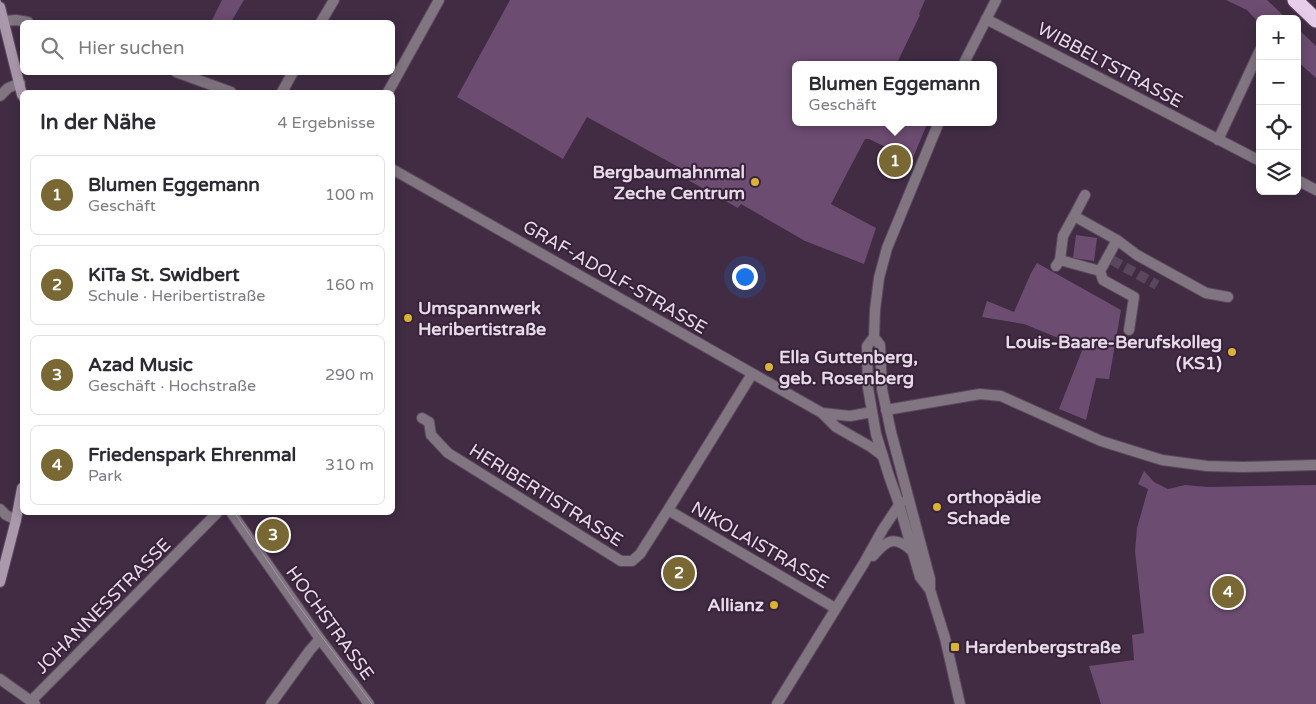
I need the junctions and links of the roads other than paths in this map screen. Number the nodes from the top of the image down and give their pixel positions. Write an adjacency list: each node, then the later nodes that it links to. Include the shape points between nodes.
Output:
1 (334, 0): 7 (street)
2 (440, 0): 19 (street)
3 (996, 0): 6 (street)
4 (1296, 0): 8 (highway)
5 (0, 7): 9 (main road)
6 (986, 19): 12 (street); 22 (street, WIBBELTSTRASSE)
7 (322, 20)
8 (1316, 20)
9 (5, 21): 10 (street); 15 (main road)
10 (20, 21)
11 (1256, 59): 22 (street)
12 (965, 61)
13 (184, 75): 17 (street)
14 (291, 75): 18 (street)
15 (20, 83): 16 (main road); 20 (street)
16 (21, 90)
17 (226, 90)
18 (283, 90)
19 (389, 90)
20 (0, 96)
21 (937, 126): 33 (street, via 887,248 878,278)
22 (1218, 140): 23 (street, WIBBELTSTRASSE)
23 (1256, 159)
24 (395, 171): 34 (street, GRAF-ADOLF-STRASSE)
25 (1301, 182): 26 (street)
26 (1316, 190)
27 (1085, 195): 28 (street)
28 (1074, 216): 29 (street); 30 (street, via 1063,236 1058,263)
29 (1117, 240): 30 (street, via 1110,259); 31 (street, via 1137,255 1206,293)
30 (1100, 271): 32 (street, via 1103,280 1134,296)
31 (1228, 297)
32 (1129, 330)
33 (874, 337): 35 (street, via 880,346); 36 (street, via 867,346)
34 (752, 374): 37 (street, GRAF-ADOLF-STRASSE); 45 (street, HERIBERTISTRASSE)
35 (886, 410): 36 (street, GRAF-ADOLF-STRASSE); 40 (street, GRAF-ADOLF-STRASSE, via 980,394 1001,396 1101,441 1162,460 1207,466); 41 (street)
36 (872, 412): 37 (street, GRAF-ADOLF-STRASSE, via 850,416); 39 (street)
37 (822, 413): 39 (street, GRAF-ADOLF-STRASSE, via 836,428)
38 (422, 418): 45 (street, HERIBERTISTRASSE, via 429,422 431,435 448,453 621,561 632,561 640,554)
39 (883, 456): 43 (street)
40 (1316, 465)
41 (907, 493): 43 (street); 52 (street, via 930,579)
42 (20, 499): 48 (main road)
43 (899, 504): 49 (street); 50 (street)
44 (0, 509): 48 (street)
45 (668, 510): 53 (street, NIKOLAISTRASSE)
46 (215, 515): 56 (street, JOHANNESSTRASSE)
47 (233, 515): 54 (street, HOCHSTRASSE)
48 (16, 520): 51 (main road)
49 (912, 550): 50 (street, via 899,542 885,543); 52 (street, via 920,577)
50 (864, 562): 53 (street)
51 (0, 582)
52 (930, 590): 60 (street)
53 (836, 608): 59 (street)
54 (320, 640): 57 (street); 58 (street, HOCHSTRASSE)
55 (0, 679): 56 (street)
56 (33, 703)
57 (271, 704)
58 (369, 704)
59 (778, 704)
60 (960, 704)

